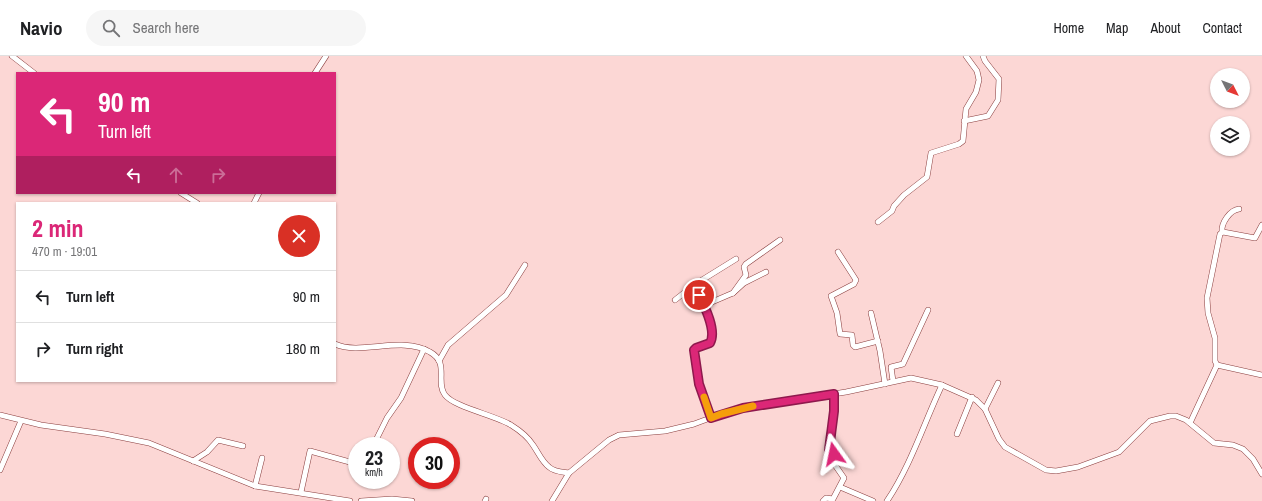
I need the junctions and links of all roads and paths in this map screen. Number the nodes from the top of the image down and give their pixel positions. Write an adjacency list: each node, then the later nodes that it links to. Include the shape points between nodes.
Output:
1 (12, 56): 5 (street)
2 (326, 56): 6 (street)
3 (966, 56): 7 (street, via 977,71 979,80 976,92 966,109)
4 (983, 56): 7 (street, via 1000,79 998,100 988,116)
5 (33, 72)
6 (316, 72)
7 (964, 121): 11 (street, via 963,141 931,153 927,177 904,195 892,211)
8 (183, 194): 9 (street)
9 (196, 202)
10 (1239, 209): 13 (street, via 1231,212 1222,226)
11 (878, 222)
12 (1262, 225): 13 (street, via 1255,238)
13 (1222, 232): 29 (street, via 1207,298 1215,338)
14 (780, 240): 20 (street, via 745,265 746,275)
15 (838, 252): 25 (street, via 856,279 854,284 831,296 840,334 853,336 855,347)
16 (736, 259): 19 (street)
17 (525, 265): 28 (street, via 502,299 451,342)
18 (766, 272): 20 (street, via 744,282)
19 (694, 285): 21 (street); 22 (street)
20 (732, 293): 22 (street)
21 (675, 300)
22 (705, 305): 39 (street, via 711,323 711,340 694,350 699,384)
23 (928, 310): 31 (street, via 903,364 891,368)
24 (871, 313): 25 (street)
25 (878, 341): 33 (street)
26 (336, 344): 27 (street, via 353,348 391,345)
27 (424, 349): 28 (street); 43 (street, via 401,398)
28 (439, 361): 49 (street, via 442,368 442,387 448,398 461,406 485,413 512,426 530,440 548,467)
29 (1217, 365): 30 (street); 41 (street)
30 (1262, 375)
31 (893, 381): 33 (street); 34 (street, via 917,378)
32 (998, 383): 37 (street)
33 (885, 384): 35 (street)
34 (942, 385): 36 (street); 60 (street, via 910,462)
35 (834, 394): 39 (street, via 743,408); 52 (street, via 829,450 836,456 835,465 844,478)
36 (972, 397): 37 (street); 42 (street)
37 (985, 409): 41 (street, via 1004,446 1039,467 1056,471 1078,467 1119,452 1145,424 1155,418 1176,416)
38 (0, 415): 40 (street)
39 (711, 418): 49 (street, via 665,431 619,435 609,440)
40 (22, 421): 46 (street, via 149,443); 48 (street)
41 (1190, 423): 50 (street, via 1214,443 1243,449)
42 (957, 434)
43 (378, 437)
44 (243, 446): 46 (street, via 218,440)
45 (262, 458): 51 (street)
46 (193, 462): 51 (street)
47 (348, 462): 53 (street, via 310,451)
48 (0, 470)
49 (569, 473): 57 (street)
50 (1262, 474)
51 (255, 486): 53 (street)
52 (840, 487): 58 (street, via 833,499 825,498); 59 (street)
53 (301, 492): 54 (street)
54 (350, 501)
55 (361, 501): 56 (street)
56 (412, 501)
57 (552, 501)
58 (823, 501)
59 (873, 501)
60 (887, 501)

